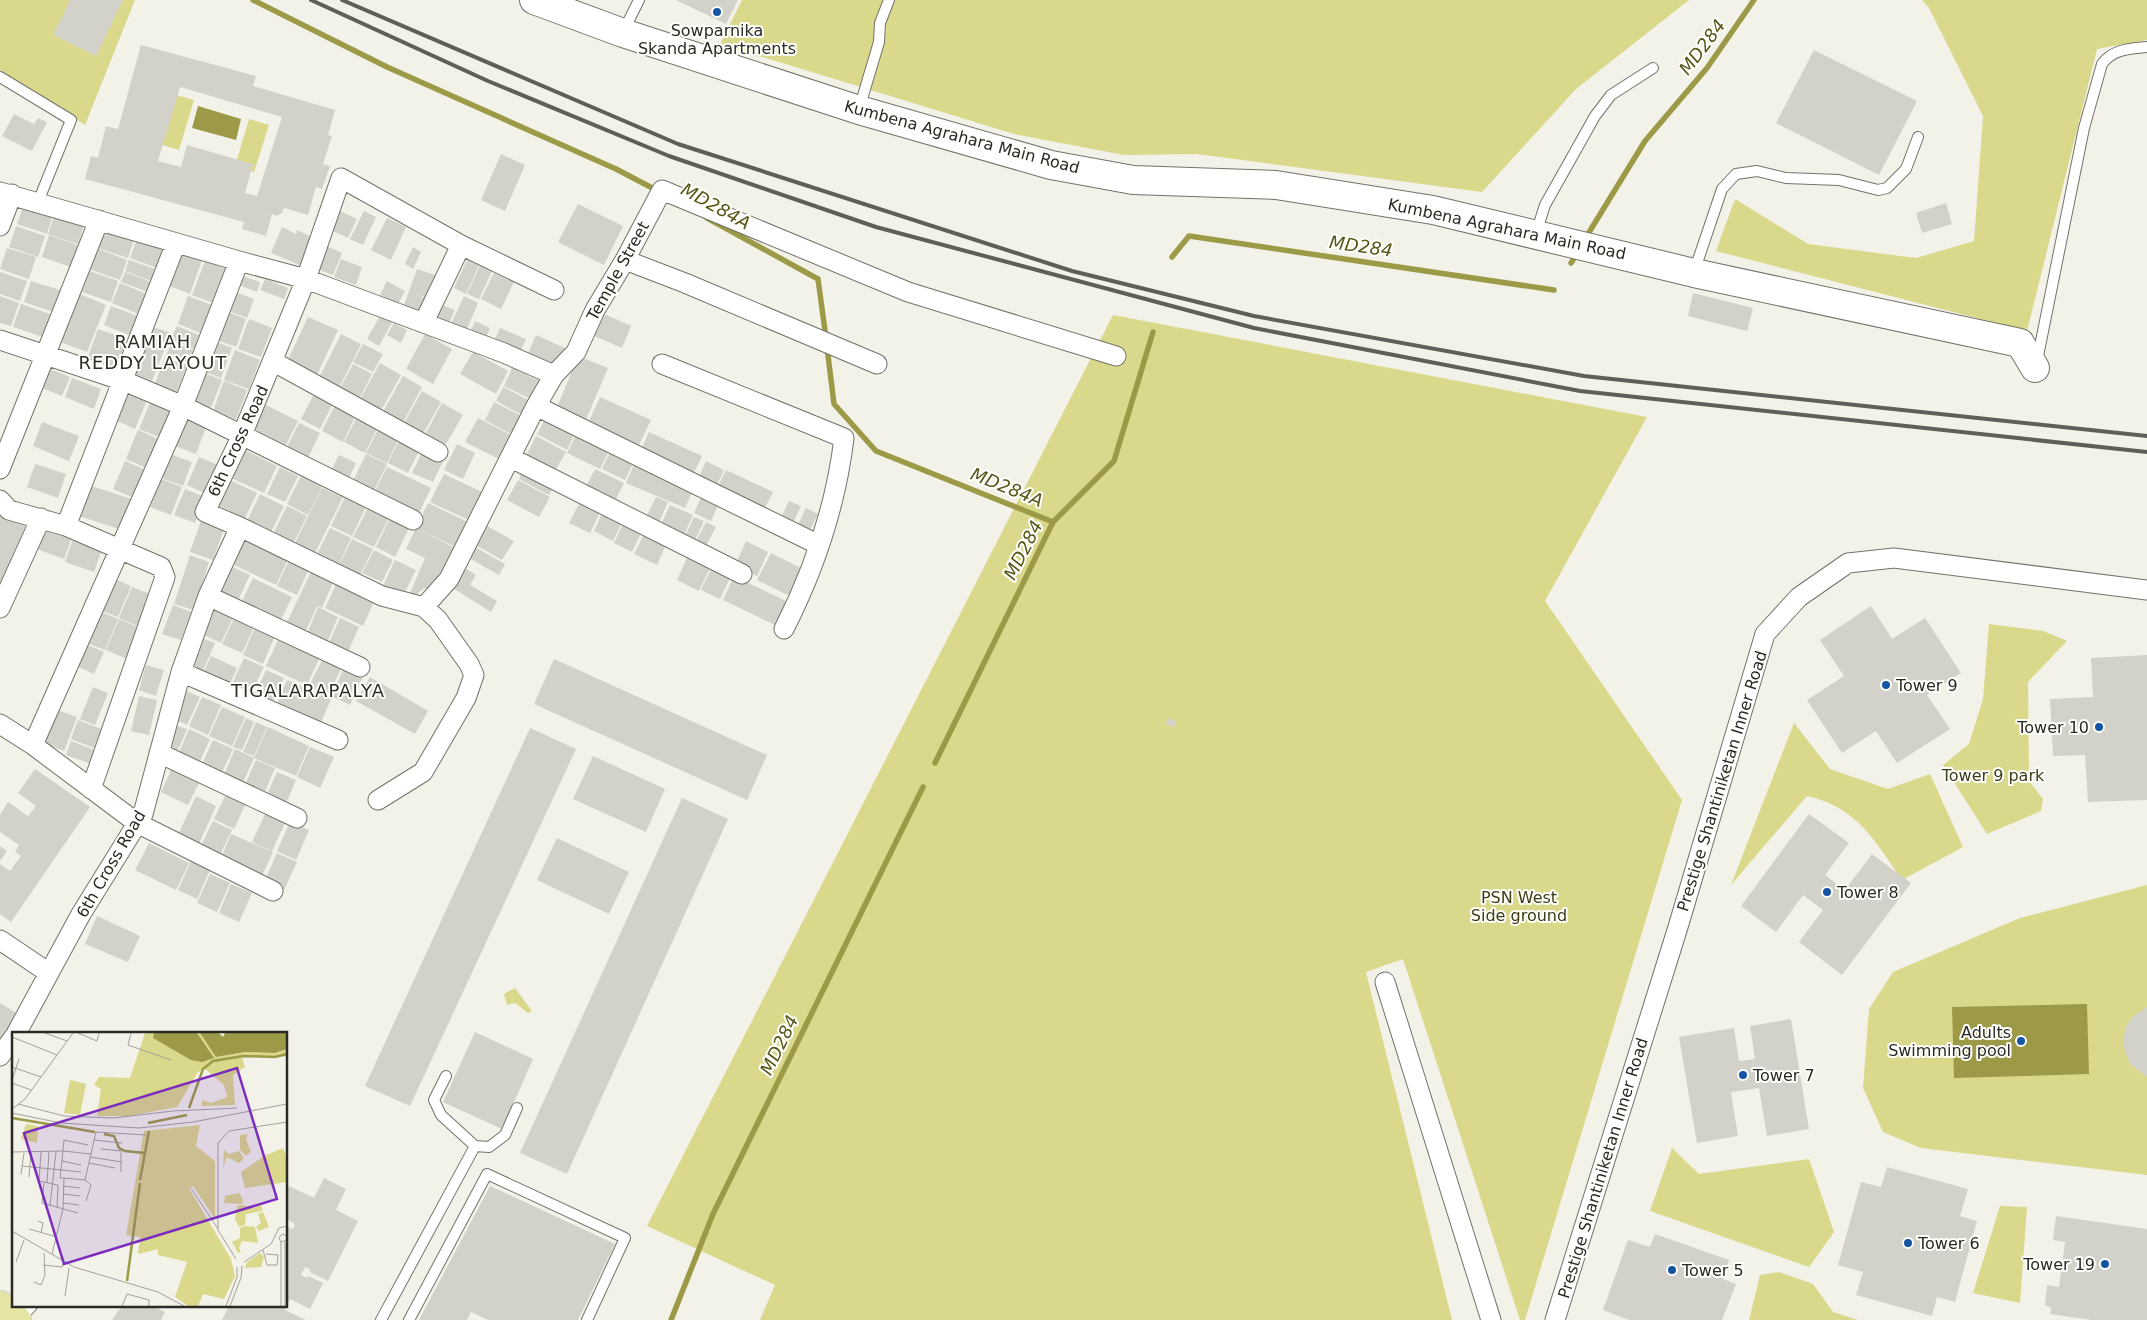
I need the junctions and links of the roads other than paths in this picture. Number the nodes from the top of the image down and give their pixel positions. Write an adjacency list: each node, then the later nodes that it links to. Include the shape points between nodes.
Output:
1 (534, 0): 4 (street, Kumbena Agrahara Main Road)
2 (639, 0): 4 (lane)
3 (889, 0): 8 (lane, via 880,23 879,42)
4 (623, 32): 8 (street, Kumbena Agrahara Main Road)
5 (2147, 48): 29 (lane, via 2117,52 2102,64 2084,128)
6 (1653, 68): 14 (lane, via 1611,94 1595,116 1545,206)
7 (0, 78): 11 (lane, via 71,120)
8 (859, 110): 14 (street, Kumbena Agrahara Main Road, via 1052,165 1133,180 1276,185 1433,210)
9 (1918, 137): 19 (lane, via 1906,169 1887,188 1878,190 1839,180 1786,178 1757,171 1736,174 1722,189)
10 (6, 193): 11 (street); 13 (street)
11 (38, 202): 12 (street)
12 (99, 220): 15 (street); 24 (street)
13 (0, 226)
14 (1536, 233): 19 (street, Kumbena Agrahara Main Road)
15 (176, 243): 18 (street); 31 (street)
16 (461, 245): 20 (street, 6th Cross Road, via 341,178); 21 (street); 22 (street)
17 (625, 260): 25 (street, Temple Street, via 662,190 908,292); 28 (street); 30 (street, Temple Street, via 595,310 576,352)
18 (239, 261): 20 (street); 32 (street)
19 (1694, 273): 29 (street, Kumbena Agrahara Main Road, via 2020,343)
20 (306, 278): 22 (street); 26 (street, 6th Cross Road)
21 (554, 290)
22 (424, 322): 30 (street)
23 (0, 340): 24 (street)
24 (44, 354): 31 (street); 37 (street)
25 (1116, 356)
26 (274, 362): 34 (street, 6th Cross Road); 35 (street)
27 (662, 364): 43 (street, via 844,438 839,479)
28 (877, 364)
29 (2035, 368)
30 (554, 375): 33 (street, Temple Street)
31 (124, 381): 32 (street); 41 (street)
32 (183, 406): 34 (street); 44 (street)
33 (536, 406): 36 (street, Temple Street); 43 (street)
34 (242, 435): 40 (street); 42 (street, 6th Cross Road, via 205,512)
35 (438, 452)
36 (511, 458): 45 (street); 48 (street, Temple Street, via 449,578)
37 (0, 469)
38 (0, 500): 39 (street, via 9,510)
39 (41, 518): 41 (street); 49 (street)
40 (414, 520)
41 (66, 526): 44 (street)
42 (240, 527): 47 (street, 6th Cross Road); 48 (street, via 382,596)
43 (819, 545): 50 (street, via 808,582)
44 (119, 548): 55 (street); 57 (street, via 161,567 165,577)
45 (742, 574)
46 (2147, 590): 76 (street, Prestige Shantiniketan Inner Road, via 1894,558 1848,563 1799,597 1765,634 1678,927)
47 (208, 596): 51 (street); 52 (street, 6th Cross Road)
48 (424, 607): 58 (street, via 438,620 474,674 458,714 423,772)
49 (0, 608)
50 (784, 629)
51 (360, 667)
52 (182, 672): 54 (street); 56 (street, 6th Cross Road)
53 (0, 724): 55 (street)
54 (338, 740)
55 (33, 746): 57 (street)
56 (159, 754): 59 (street); 60 (street, 6th Cross Road, via 143,814)
57 (91, 789): 60 (street)
58 (378, 800)
59 (297, 818)
60 (137, 823): 61 (street); 63 (street, 6th Cross Road)
61 (273, 891)
62 (0, 940): 63 (street)
63 (49, 973): 65 (street, 6th Cross Road)
64 (1385, 982): 75 (street)
65 (17, 1032)
66 (446, 1076): 68 (lane, via 434,1100 441,1115)
67 (517, 1108): 68 (lane, via 505,1136 489,1147)
68 (475, 1146): 72 (lane)
69 (0, 1304): 71 (main road)
70 (30, 1308): 71 (lane)
71 (18, 1320)
72 (381, 1320)
73 (409, 1320): 74 (lane, via 487,1174 625,1238)
74 (587, 1320)
75 (1491, 1320)
76 (1555, 1320)

